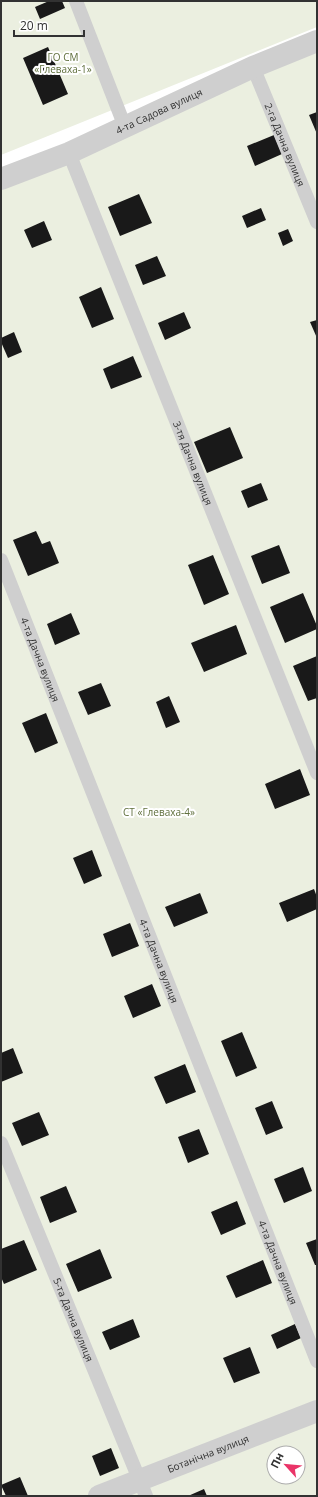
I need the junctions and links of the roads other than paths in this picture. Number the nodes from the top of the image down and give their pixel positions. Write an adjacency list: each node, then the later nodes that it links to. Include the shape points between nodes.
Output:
1 (76, 1): 4 (lane)
2 (317, 41): 3 (street, 4-та Садова вулиця)
3 (253, 67): 4 (street, 4-та Садова вулиця); 7 (lane, 2-га Дачна вулиця)
4 (126, 127): 5 (street, 4-та Садова вулиця)
5 (69, 153): 6 (street, 4-та Садова вулиця); 9 (lane, 3-тя Дачна вулиця)
6 (1, 179)
7 (317, 222)
8 (1, 560): 11 (lane, 4-та Дачна вулиця)
9 (317, 773)
10 (1, 1143): 13 (lane, 5-та Дачна вулиця)
11 (317, 1361)
12 (317, 1411): 13 (street, Ботанічна вулиця)
13 (143, 1488): 14 (street, Ботанічна вулиця)
14 (99, 1496)

